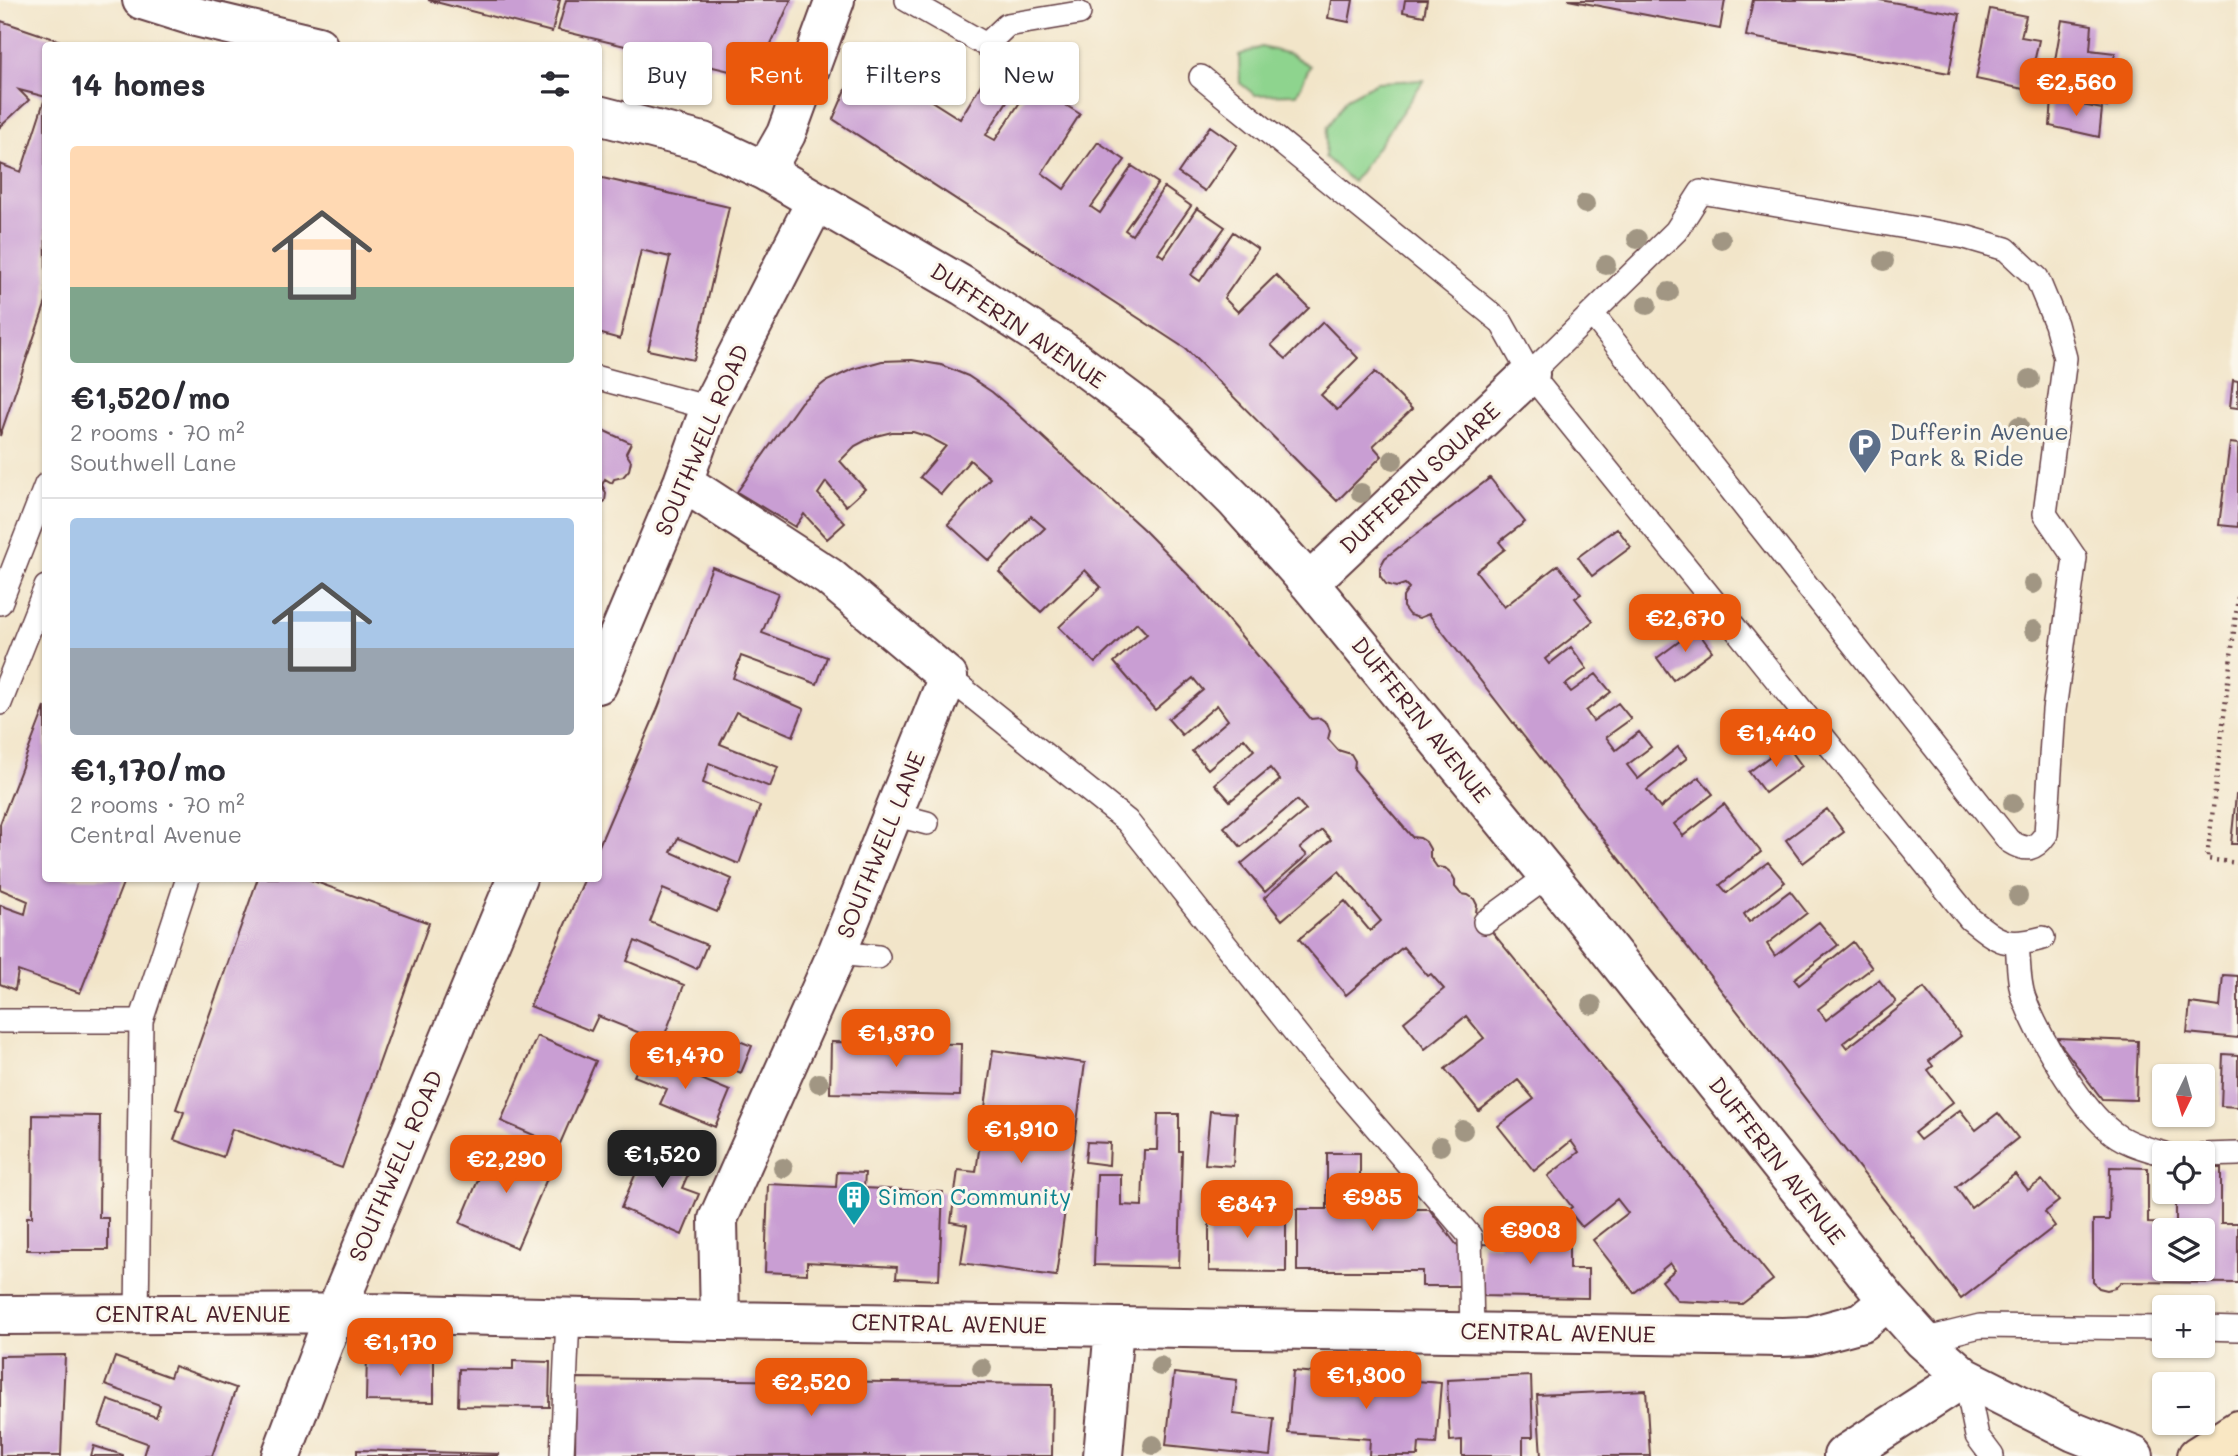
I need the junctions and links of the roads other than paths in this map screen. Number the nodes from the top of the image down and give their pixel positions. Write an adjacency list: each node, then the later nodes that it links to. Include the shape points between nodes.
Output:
1 (142, 0): 5 (street)
2 (835, 0): 8 (street, via 786,134)
3 (907, 0): 4 (lane, via 986,45 1007,25)
4 (1079, 13)
5 (301, 42)
6 (1201, 77): 11 (lane, via 1501,322)
7 (602, 116): 8 (street, DUFFERIN AVENUE, via 703,142)
8 (765, 171): 9 (street, DUFFERIN AVENUE)
9 (816, 201): 13 (street, SOUTHWELL ROAD); 16 (street, DUFFERIN AVENUE, via 974,293 1060,349 1155,420)
10 (1593, 314): 10 (lane, via 1676,231 1701,192 1965,237 2006,248 2037,278 2064,358 2045,514 2075,558 2054,710 2046,834 2039,844 2029,849 2009,841); 11 (lane)
11 (1530, 374): 16 (street, DUFFERIN SQUARE); 28 (lane, via 1970,919 1995,938)
12 (602, 379): 13 (lane)
13 (710, 408): 14 (street, SOUTHWELL ROAD)
14 (683, 482): 19 (street, SOUTHWELL ROAD); 21 (street, via 829,577)
15 (42, 495): 18 (lane)
16 (1309, 583): 23 (street, DUFFERIN AVENUE)
17 (42, 596): 20 (lane)
18 (0, 603)
19 (602, 674)
20 (4, 677): 22 (lane)
21 (948, 677): 29 (street, SOUTHWELL LANE, via 910,818); 46 (lane, via 1127,821 1306,1046 1470,1236)
22 (0, 703)
23 (1548, 876): 26 (lane); 36 (street, DUFFERIN AVENUE)
24 (187, 882): 32 (lane)
25 (515, 882): 37 (street, SOUTHWELL ROAD)
26 (1485, 922)
27 (2043, 938): 28 (lane)
28 (2017, 944): 33 (lane, via 2023,996 2058,1063 2107,1129)
29 (836, 953): 30 (lane); 41 (street, SOUTHWELL LANE, via 718,1219)
30 (878, 957)
31 (0, 1021): 32 (lane)
32 (141, 1021): 39 (lane)
33 (2152, 1150)
34 (2238, 1154): 35 (lane)
35 (2215, 1155)
36 (1888, 1301): 46 (street, CENTRAL AVENUE, via 1862,1322 1810,1336); 47 (street, DUFFERIN AVENUE)
37 (335, 1312): 39 (street, CENTRAL AVENUE); 40 (street, CENTRAL AVENUE); 50 (street, SOUTHWELL ROAD)
38 (0, 1315): 39 (street, CENTRAL AVENUE)
39 (137, 1315)
40 (568, 1317): 41 (street, CENTRAL AVENUE); 51 (lane)
41 (720, 1321): 42 (street, CENTRAL AVENUE)
42 (1114, 1326): 46 (street, CENTRAL AVENUE); 52 (street)
43 (2152, 1328): 47 (lane, via 1980,1326)
44 (2215, 1328): 45 (lane)
45 (2238, 1329)
46 (1472, 1332)
47 (1923, 1340): 48 (street, DUFFERIN AVENUE)
48 (1965, 1377): 53 (street); 54 (lane, via 1977,1436); 55 (street, DUFFERIN AVENUE, via 2074,1432)
49 (2238, 1430): 56 (main road)
50 (281, 1456)
51 (562, 1456)
52 (1103, 1456)
53 (1843, 1456)
54 (1992, 1456)
55 (2134, 1456)
56 (2197, 1456)

